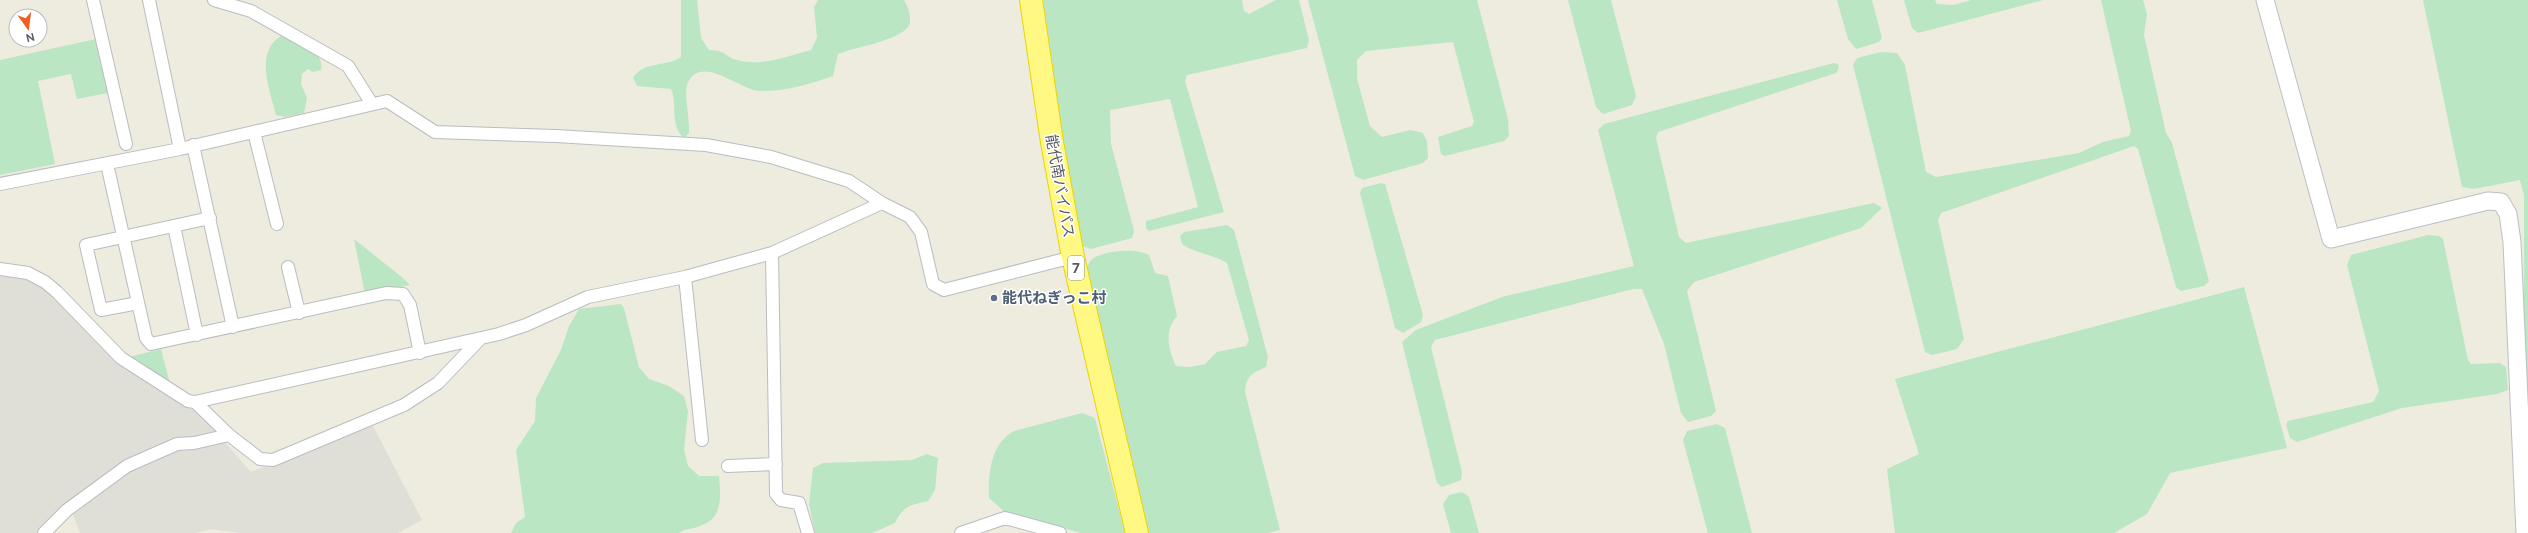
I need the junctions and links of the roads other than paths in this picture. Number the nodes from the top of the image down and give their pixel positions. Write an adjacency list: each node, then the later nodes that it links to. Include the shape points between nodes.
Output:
1 (93, 0): 8 (street)
2 (149, 0): 10 (street)
3 (214, 0): 6 (street, via 251,11 348,66)
4 (1030, 0): 19 (highway, 能代南バイパス / 7)
5 (2265, 0): 39 (street, via 2331,239 2488,201 2501,202 2508,214 2512,242)
6 (372, 104): 7 (street); 13 (street, via 387,101 435,132 706,145 771,157 849,181)
7 (254, 132): 9 (street); 15 (street)
8 (126, 144)
9 (193, 145): 10 (street); 14 (street)
10 (180, 148): 11 (street)
11 (107, 164): 12 (street); 17 (street)
12 (0, 184)
13 (882, 203): 18 (street); 19 (street, via 910,217 921,232 933,284 944,290)
14 (210, 218): 16 (street); 25 (street)
15 (277, 224)
16 (174, 226): 17 (street); 26 (street)
17 (124, 236): 23 (street); 23 (street, via 86,245 101,310)
18 (772, 253): 22 (street); 32 (street)
19 (1073, 257): 38 (highway, 能代南バイパス / 7)
20 (288, 267): 24 (street)
21 (0, 269): 29 (street, via 28,273 45,282 58,292 121,358 188,401)
22 (685, 277): 27 (street, via 588,297 526,325); 31 (street)
23 (138, 303): 26 (street, via 146,338 151,344)
24 (299, 313): 25 (street); 28 (street, via 386,293 403,294 410,305)
25 (233, 327): 26 (street)
26 (197, 335)
27 (481, 338): 28 (street); 30 (street, via 438,383 404,405 273,460 260,459)
28 (420, 352): 29 (street)
29 (194, 402): 30 (street)
30 (229, 435): 34 (street, via 177,444 128,466 67,510)
31 (702, 440)
32 (776, 464): 33 (street); 35 (street, via 776,494 781,500 799,503)
33 (728, 466)
34 (44, 533)
35 (808, 533)
36 (961, 533): 37 (street, via 1005,518)
37 (1060, 533)
38 (1137, 533)
39 (2525, 533)

